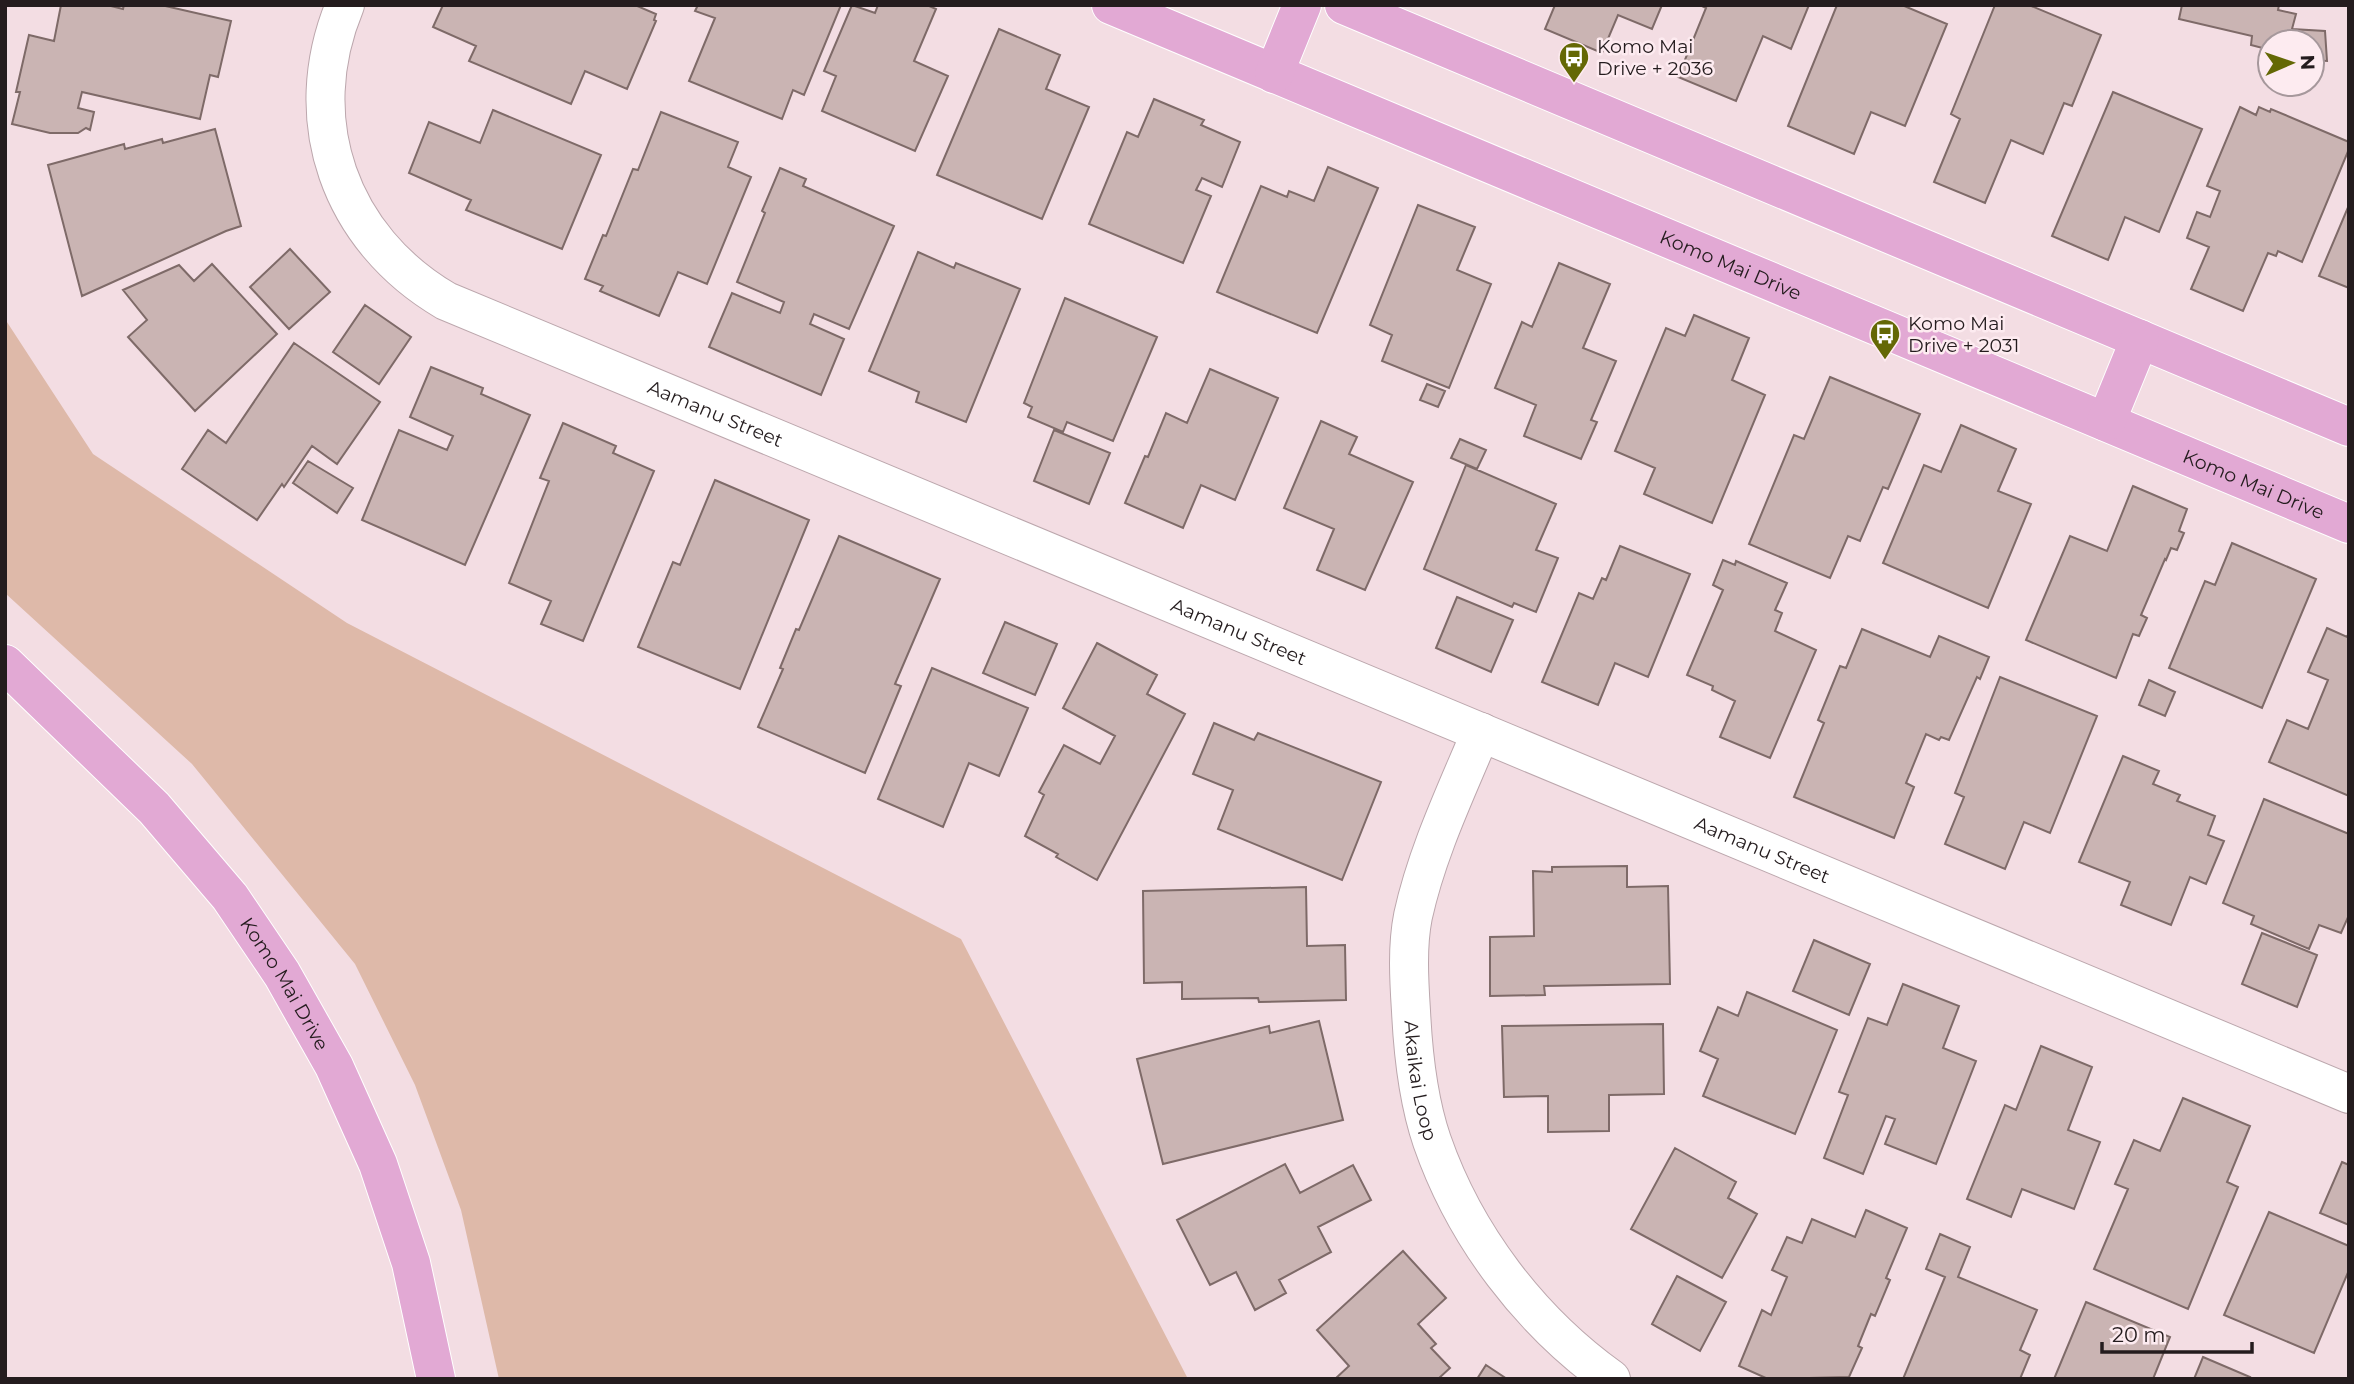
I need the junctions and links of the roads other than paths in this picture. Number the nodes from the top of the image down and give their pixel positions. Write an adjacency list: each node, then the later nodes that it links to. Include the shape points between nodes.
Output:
1 (345, 5): 11 (street, Aamanu Street, via 326,81 325,112 337,176 370,236 420,285 459,306)
2 (1111, 5): 5 (main road, Komo Mai Drive)
3 (1302, 5): 5 (main road)
4 (1344, 5): 6 (main road)
5 (1274, 74): 7 (main road, Komo Mai Drive)
6 (2140, 340): 7 (main road); 8 (main road)
7 (2106, 422): 9 (main road, Komo Mai Drive)
8 (2349, 427)
9 (2349, 524)
10 (5, 664): 13 (main road, Komo Mai Drive, via 154,808 230,897 282,974 334,1066 378,1164 411,1263)
11 (1481, 732): 12 (street, Aamanu Street); 14 (street, Akaikai Loop, via 1429,859 1413,918 1409,970 1418,1081 1432,1140 1456,1198 1488,1254 1533,1310)
12 (2349, 1094)
13 (436, 1379)
14 (1611, 1379)

